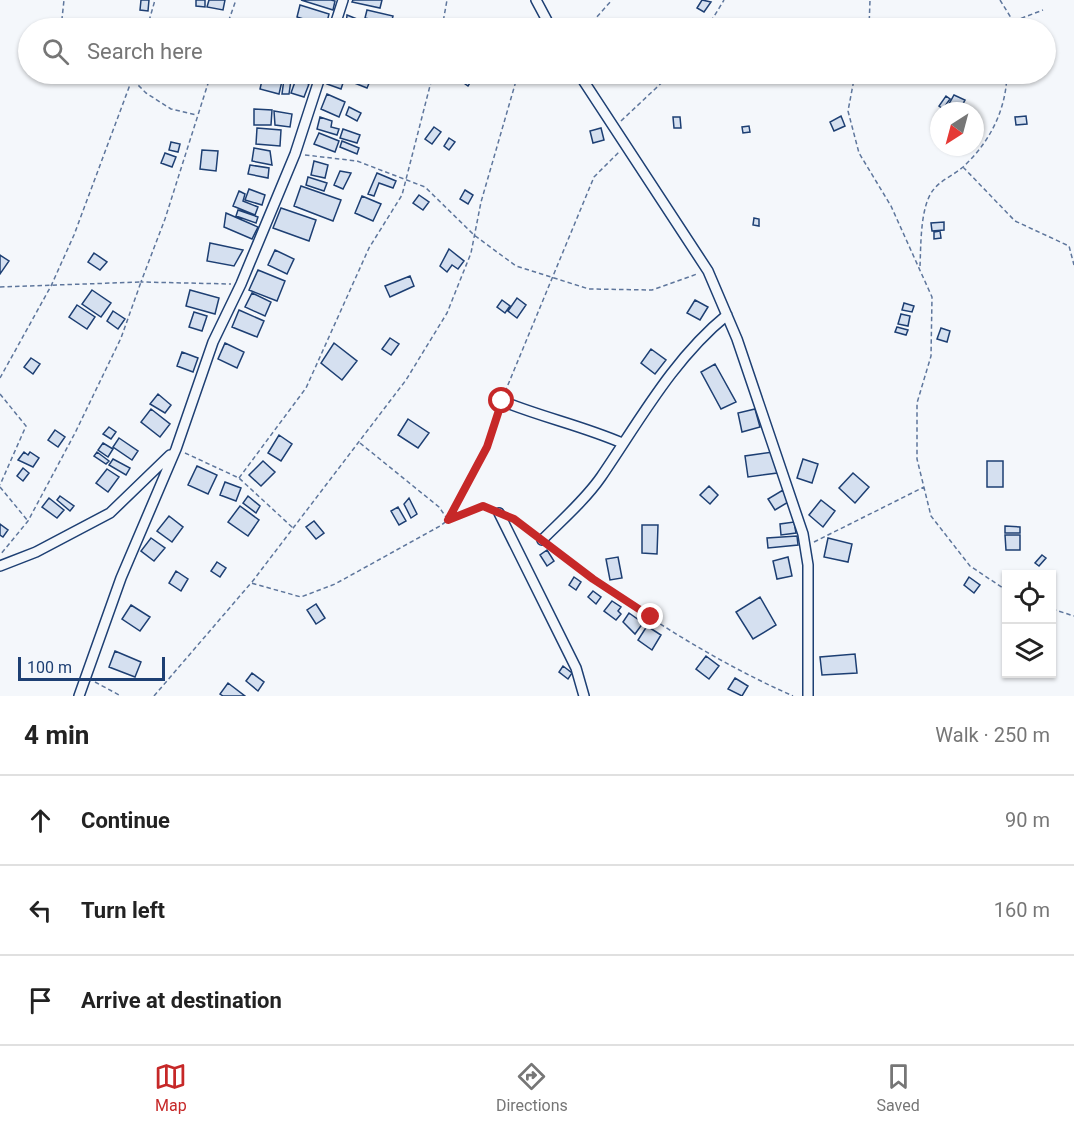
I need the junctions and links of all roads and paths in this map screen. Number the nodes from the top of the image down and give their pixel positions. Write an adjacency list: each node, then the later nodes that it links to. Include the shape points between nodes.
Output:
1 (64, 0): 12 (path)
2 (155, 0): 13 (path)
3 (236, 0): 14 (path)
4 (343, 0): 15 (street)
5 (447, 0): 16 (path)
6 (536, 0): 17 (street)
7 (612, 0): 18 (path)
8 (724, 0): 19 (path)
9 (870, 0): 20 (path)
10 (1000, 0): 21 (path)
11 (1043, 10): 22 (path)
12 (62, 18)
13 (150, 18)
14 (230, 18)
15 (337, 18)
16 (444, 18)
17 (546, 18)
18 (595, 18)
19 (713, 18)
20 (869, 18)
21 (1011, 18)
22 (1021, 18)
23 (130, 84): 46 (path)
24 (137, 84): 33 (path, via 171,109)
25 (208, 84): 33 (path)
26 (318, 84): 36 (street)
27 (430, 84): 38 (path)
28 (515, 84): 39 (path)
29 (586, 84): 34 (street)
30 (660, 84): 34 (path)
31 (853, 84): 41 (path, via 848,111 859,153 891,206)
32 (1006, 84): 37 (path, via 1002,112 982,146)
33 (198, 115): 44 (path)
34 (615, 127): 42 (street)
35 (618, 145): 43 (path, via 619,153 594,177)
36 (295, 154): 38 (path, via 357,161); 45 (street)
37 (963, 167): 40 (path, via 1015,221 1069,246); 41 (path, via 933,190 923,217)
38 (405, 180): 39 (path, via 425,187); 55 (path, via 402,195 369,248 306,388)
39 (474, 235): 43 (path, via 516,266); 52 (path, via 471,254 447,313 406,380)
40 (1074, 265)
41 (920, 267): 57 (path, via 932,297 931,356 917,403 917,459)
42 (708, 271): 43 (path, via 652,290 589,289); 48 (street)
43 (552, 277): 51 (path)
44 (141, 282): 45 (path); 46 (path); 60 (path, via 121,338)
45 (241, 284): 54 (street, via 213,342)
46 (51, 286): 47 (path); 49 (path)
47 (0, 287)
48 (727, 315): 53 (street, via 672,372); 63 (street, via 796,507)
49 (0, 378)
50 (0, 394): 56 (path, via 26,426)
51 (502, 401): 53 (street); 59 (path, via 487,447)
52 (359, 442): 59 (path, via 439,507); 61 (path)
53 (622, 443): 62 (street, via 600,479)
54 (176, 449): 55 (path); 65 (street, via 110,513 36,552); 70 (street, via 121,578)
55 (239, 478): 61 (path)
56 (0, 486): 60 (path)
57 (924, 487): 63 (path); 67 (path, via 931,516 970,566)
58 (499, 513): 59 (path, via 483,506); 62 (path); 74 (street, via 576,668)
59 (448, 520): 66 (path, via 335,584 301,597)
60 (28, 521): 64 (path)
61 (293, 528): 66 (path)
62 (542, 540): 75 (path, via 593,579 734,668)
63 (805, 547): 76 (street, via 810,642)
64 (0, 556)
65 (0, 566)
66 (251, 583): 73 (path)
67 (1002, 587)
68 (1056, 610): 69 (path)
69 (1074, 616)
70 (86, 678): 71 (street); 72 (path)
71 (79, 696)
72 (121, 696)
73 (154, 696)
74 (584, 696)
75 (793, 696)
76 (808, 696)

